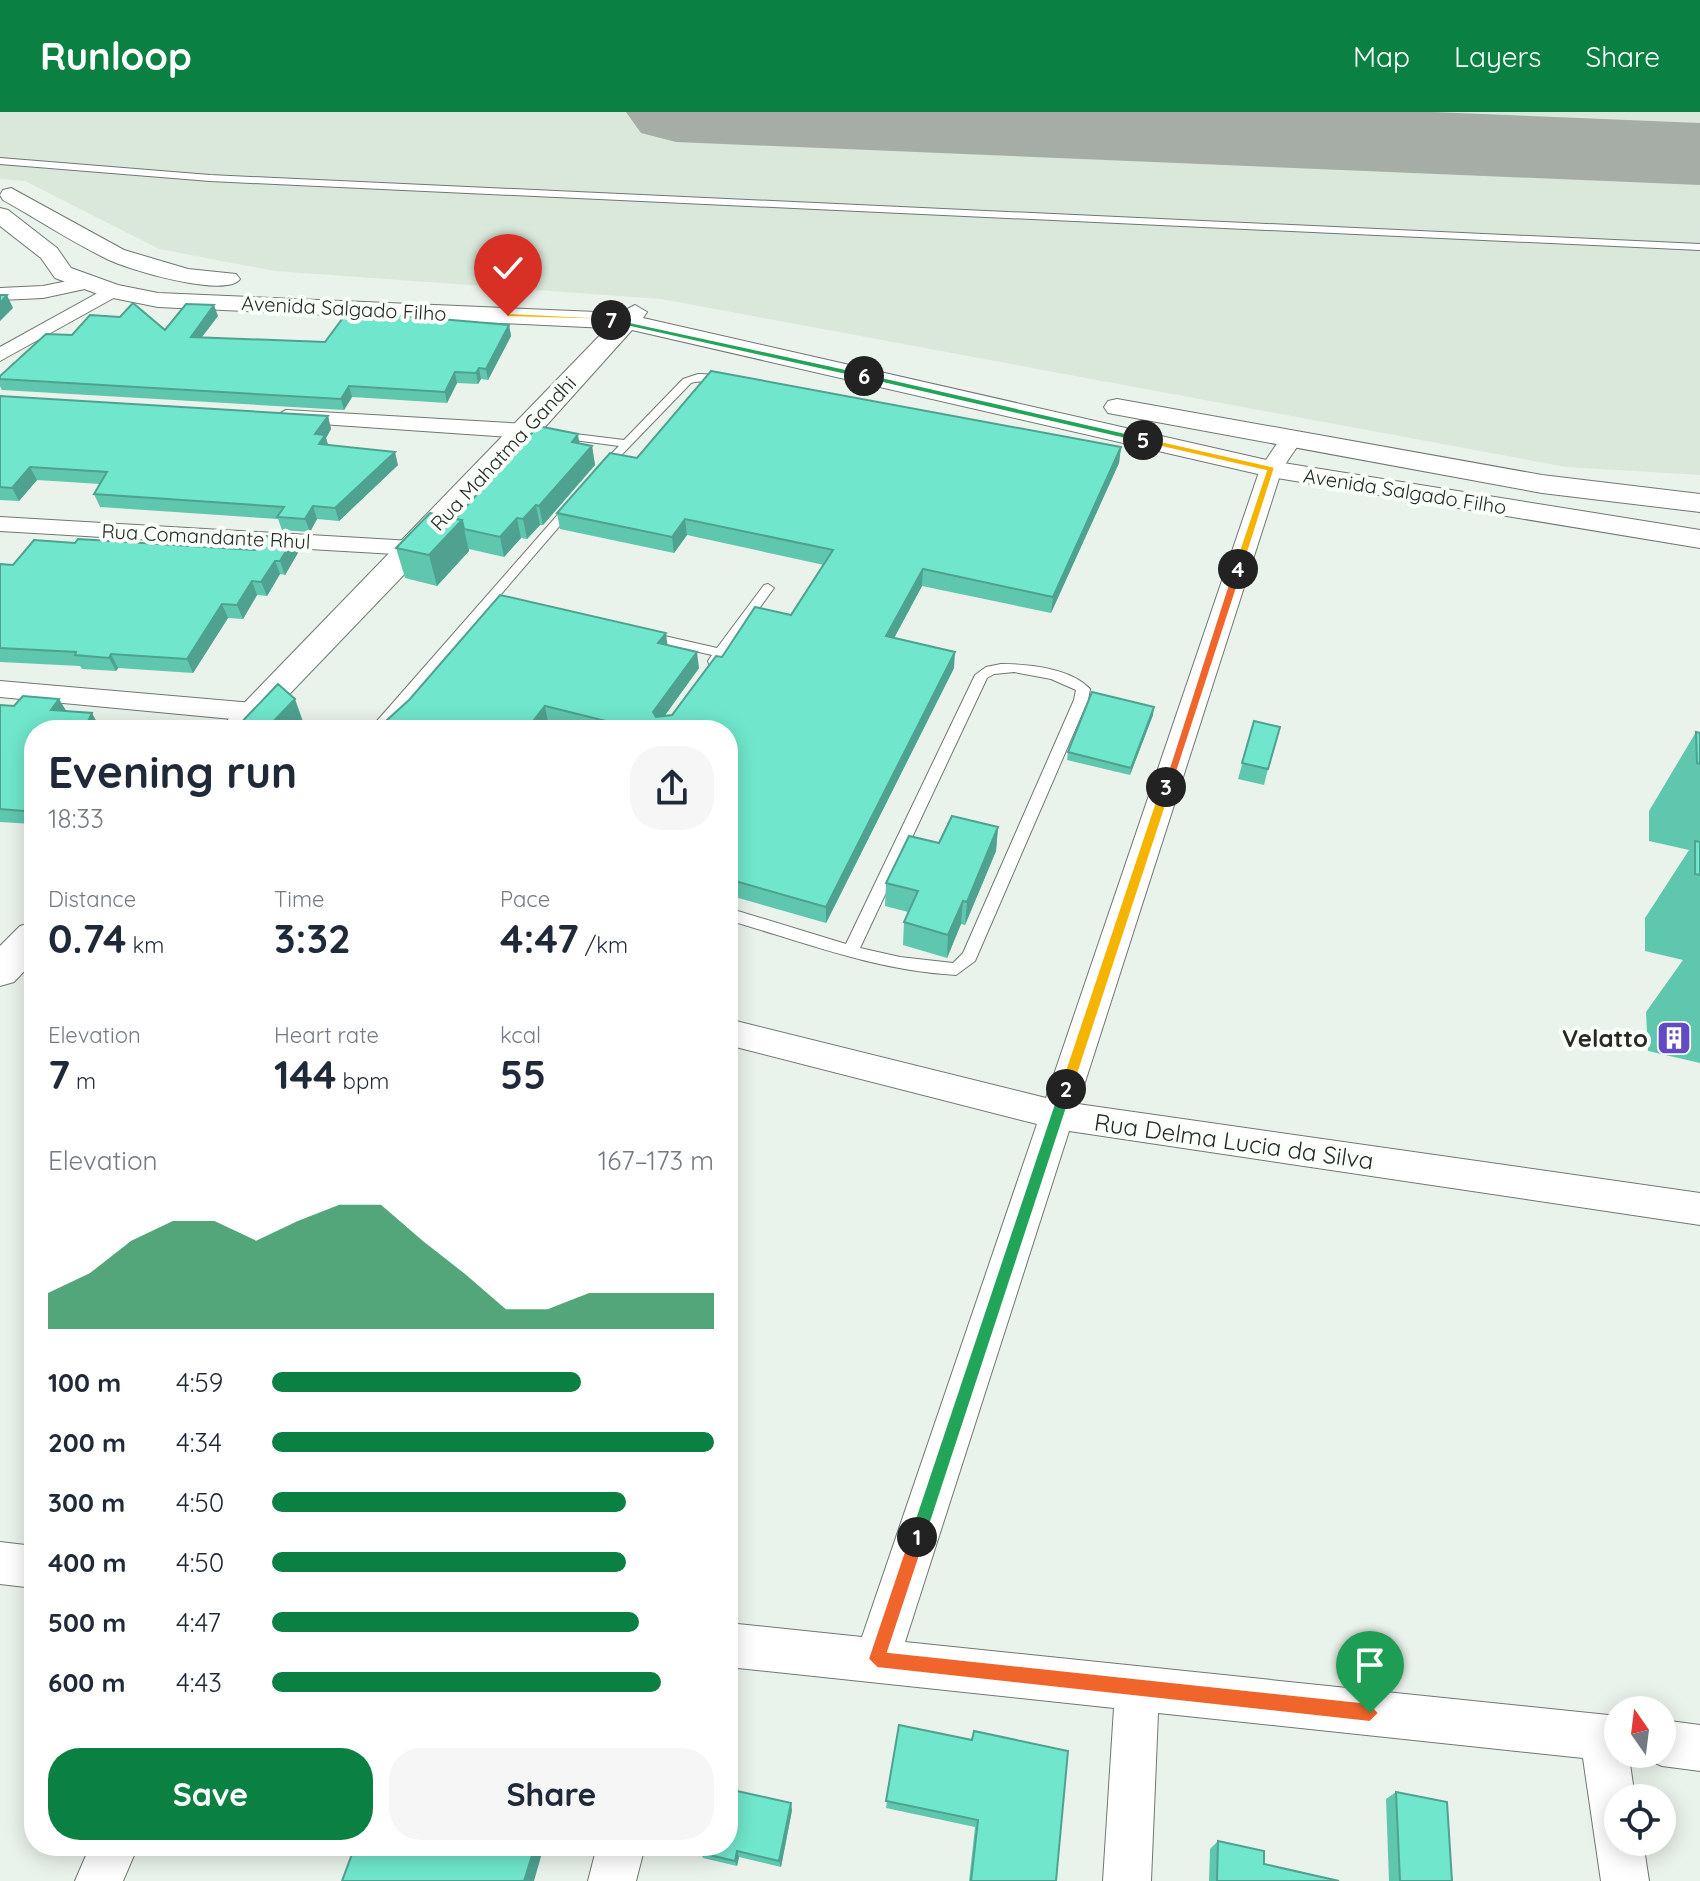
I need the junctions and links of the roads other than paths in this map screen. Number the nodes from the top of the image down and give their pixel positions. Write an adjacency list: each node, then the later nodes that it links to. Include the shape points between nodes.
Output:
1 (0, 161): 4 (lane, via 210,178)
2 (0, 190): 5 (street, Avenida Salgado Filho)
3 (0, 215): 6 (street, Avenida Salgado Filho, via 49,253)
4 (1700, 247)
5 (116, 255): 6 (street); 7 (street, Avenida Salgado Filho)
6 (63, 273): 8 (street, Avenida Salgado Filho); 11 (street)
7 (186, 276): 12 (street, via 178,289); 14 (street, Avenida Salgado Filho)
8 (87, 283): 9 (street, Avenida Salgado Filho); 10 (street)
9 (112, 291): 12 (street, Avenida Salgado Filho); 13 (street)
10 (43, 292): 11 (street); 13 (street)
11 (0, 293)
12 (158, 300): 14 (street, Avenida Salgado Filho)
13 (78, 311): 15 (street)
14 (629, 316): 18 (street, Rua Mahatma Gandhi); 19 (street, Avenida Salgado Filho); 21 (street, Avenida Salgado Filho)
15 (0, 355)
16 (735, 380): 20 (lane, via 687,381)
17 (271, 415): 18 (street)
18 (526, 431): 20 (lane); 27 (street, Rua Mahatma Gandhi)
19 (1290, 441): 21 (street); 24 (street, Avenida Salgado Filho, via 1542,484)
20 (625, 443): 22 (lane)
21 (1271, 469): 26 (street, Avenida Salgado Filho); 41 (street)
22 (592, 481)
23 (582, 493): 29 (lane)
24 (1700, 503)
25 (0, 524): 27 (street, Rua Comandante Rhul)
26 (1700, 539)
27 (412, 548): 36 (street, Rua Mahatma Gandhi)
28 (768, 588): 32 (lane)
29 (490, 600): 30 (lane); 37 (lane)
30 (505, 604)
31 (628, 632): 32 (lane)
32 (719, 653): 33 (lane)
33 (701, 679)
34 (0, 689): 35 (street)
35 (236, 720)
36 (245, 720)
37 (385, 720)
38 (738, 917): 39 (lane)
39 (852, 949): 39 (lane, via 982,675 1005,666 1083,689 969,957 956,969 935,969)
40 (738, 1035): 41 (street, Rua Delma Lucia da Silva)
41 (1057, 1115): 42 (street, Rua Delma Lucia da Silva); 46 (street)
42 (1700, 1209)
43 (0, 1563): 44 (street)
44 (24, 1566)
45 (738, 1646): 46 (street)
46 (877, 1659): 47 (street)
47 (1137, 1688): 48 (street); 56 (street)
48 (1604, 1737)
49 (1676, 1745): 50 (street)
50 (1700, 1748)
51 (110, 1856): 54 (street)
52 (618, 1856): 55 (street)
53 (1621, 1856): 57 (street)
54 (99, 1881)
55 (612, 1881)
56 (1127, 1881)
57 (1625, 1881)

